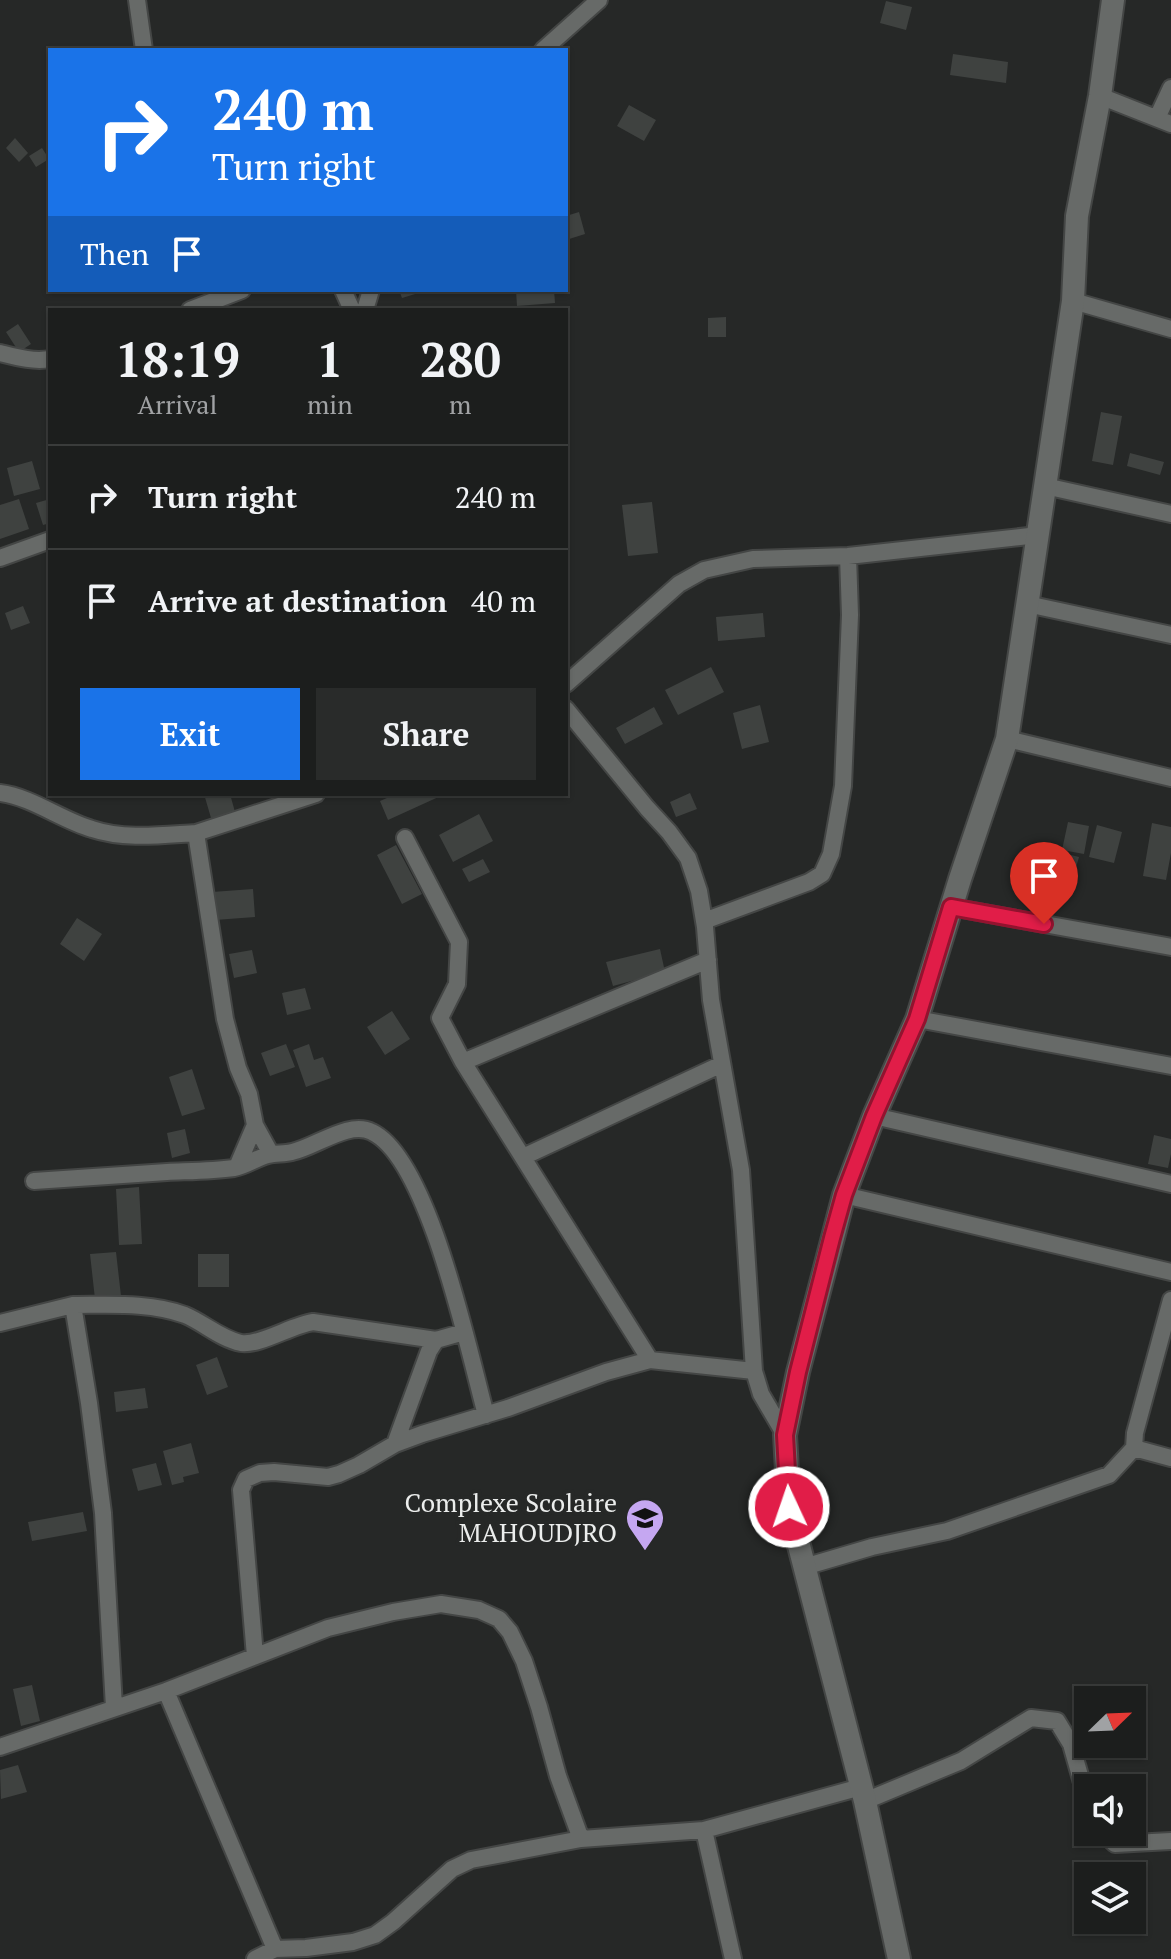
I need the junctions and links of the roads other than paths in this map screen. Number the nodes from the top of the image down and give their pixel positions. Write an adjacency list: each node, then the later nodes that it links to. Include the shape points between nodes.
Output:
1 (137, 0): 4 (street)
2 (599, 0): 5 (street)
3 (1113, 0): 7 (street)
4 (144, 48)
5 (545, 48)
6 (1171, 88): 8 (street)
7 (1100, 96): 8 (street); 10 (street, via 1077,216)
8 (1164, 121)
9 (237, 292): 11 (street)
10 (1073, 301): 12 (street); 15 (street)
11 (195, 308)
12 (1171, 329)
13 (0, 353): 14 (street)
14 (48, 359)
15 (1045, 486): 16 (street); 17 (street)
16 (1171, 514)
17 (1038, 535): 19 (street); 21 (street)
18 (48, 541): 20 (street)
19 (848, 556): 23 (street, via 753,559 704,570 679,584); 32 (street, via 844,772 831,854 822,874 809,882)
20 (0, 558)
21 (1027, 604): 22 (street); 25 (street)
22 (1171, 635)
23 (568, 682)
24 (568, 711): 32 (street, via 688,858)
25 (1007, 739): 26 (street); 31 (street)
26 (1171, 778)
27 (0, 793): 29 (street, via 123,836)
28 (310, 796): 29 (street)
29 (196, 833): 40 (street, via 225,1019)
30 (405, 838): 36 (street, via 459,942 457,984 440,1018)
31 (951, 907): 33 (street); 35 (street)
32 (704, 921): 34 (street)
33 (1171, 947)
34 (708, 960): 36 (street); 37 (street)
35 (917, 1019): 38 (street); 39 (street)
36 (463, 1062): 42 (street)
37 (722, 1064): 42 (street); 54 (street, via 741,1170)
38 (1171, 1066)
39 (874, 1116): 45 (street); 46 (street)
40 (255, 1125): 41 (street); 43 (street)
41 (271, 1154): 43 (street); 51 (street, via 305,1149 358,1128 384,1141 411,1177 430,1220)
42 (523, 1157): 53 (street)
43 (237, 1167): 44 (street)
44 (34, 1181)
45 (1171, 1184)
46 (844, 1195): 47 (street); 56 (street)
47 (1171, 1272)
48 (1171, 1300): 58 (street)
49 (73, 1305): 50 (street); 52 (street, via 170,1310 244,1344 313,1322); 63 (street, via 103,1513)
50 (0, 1323)
51 (464, 1332): 52 (street); 55 (street)
52 (436, 1340): 57 (street)
53 (650, 1360): 54 (street); 55 (street)
54 (754, 1371): 56 (street)
55 (486, 1415): 57 (street)
56 (785, 1435): 60 (street, via 789,1507)
57 (395, 1444): 61 (street, via 328,1477 274,1472 246,1479 241,1490)
58 (1134, 1448): 59 (street); 60 (street, via 1109,1475 947,1531)
59 (1171, 1458)
60 (804, 1567): 66 (street)
61 (255, 1656): 62 (street); 68 (street, via 328,1628 441,1604 499,1619 524,1661)
62 (166, 1691): 63 (street); 71 (street)
63 (114, 1707): 64 (street)
64 (0, 1747)
65 (1080, 1774): 66 (street, via 1057,1721 1031,1718 961,1761)
66 (863, 1794): 67 (street); 74 (street)
67 (704, 1830): 68 (street); 73 (street)
68 (581, 1839): 71 (street, via 471,1860 452,1869 375,1935)
69 (1171, 1841): 70 (street)
70 (1146, 1842)
71 (275, 1949): 72 (street)
72 (255, 1959)
73 (733, 1959)
74 (899, 1959)

